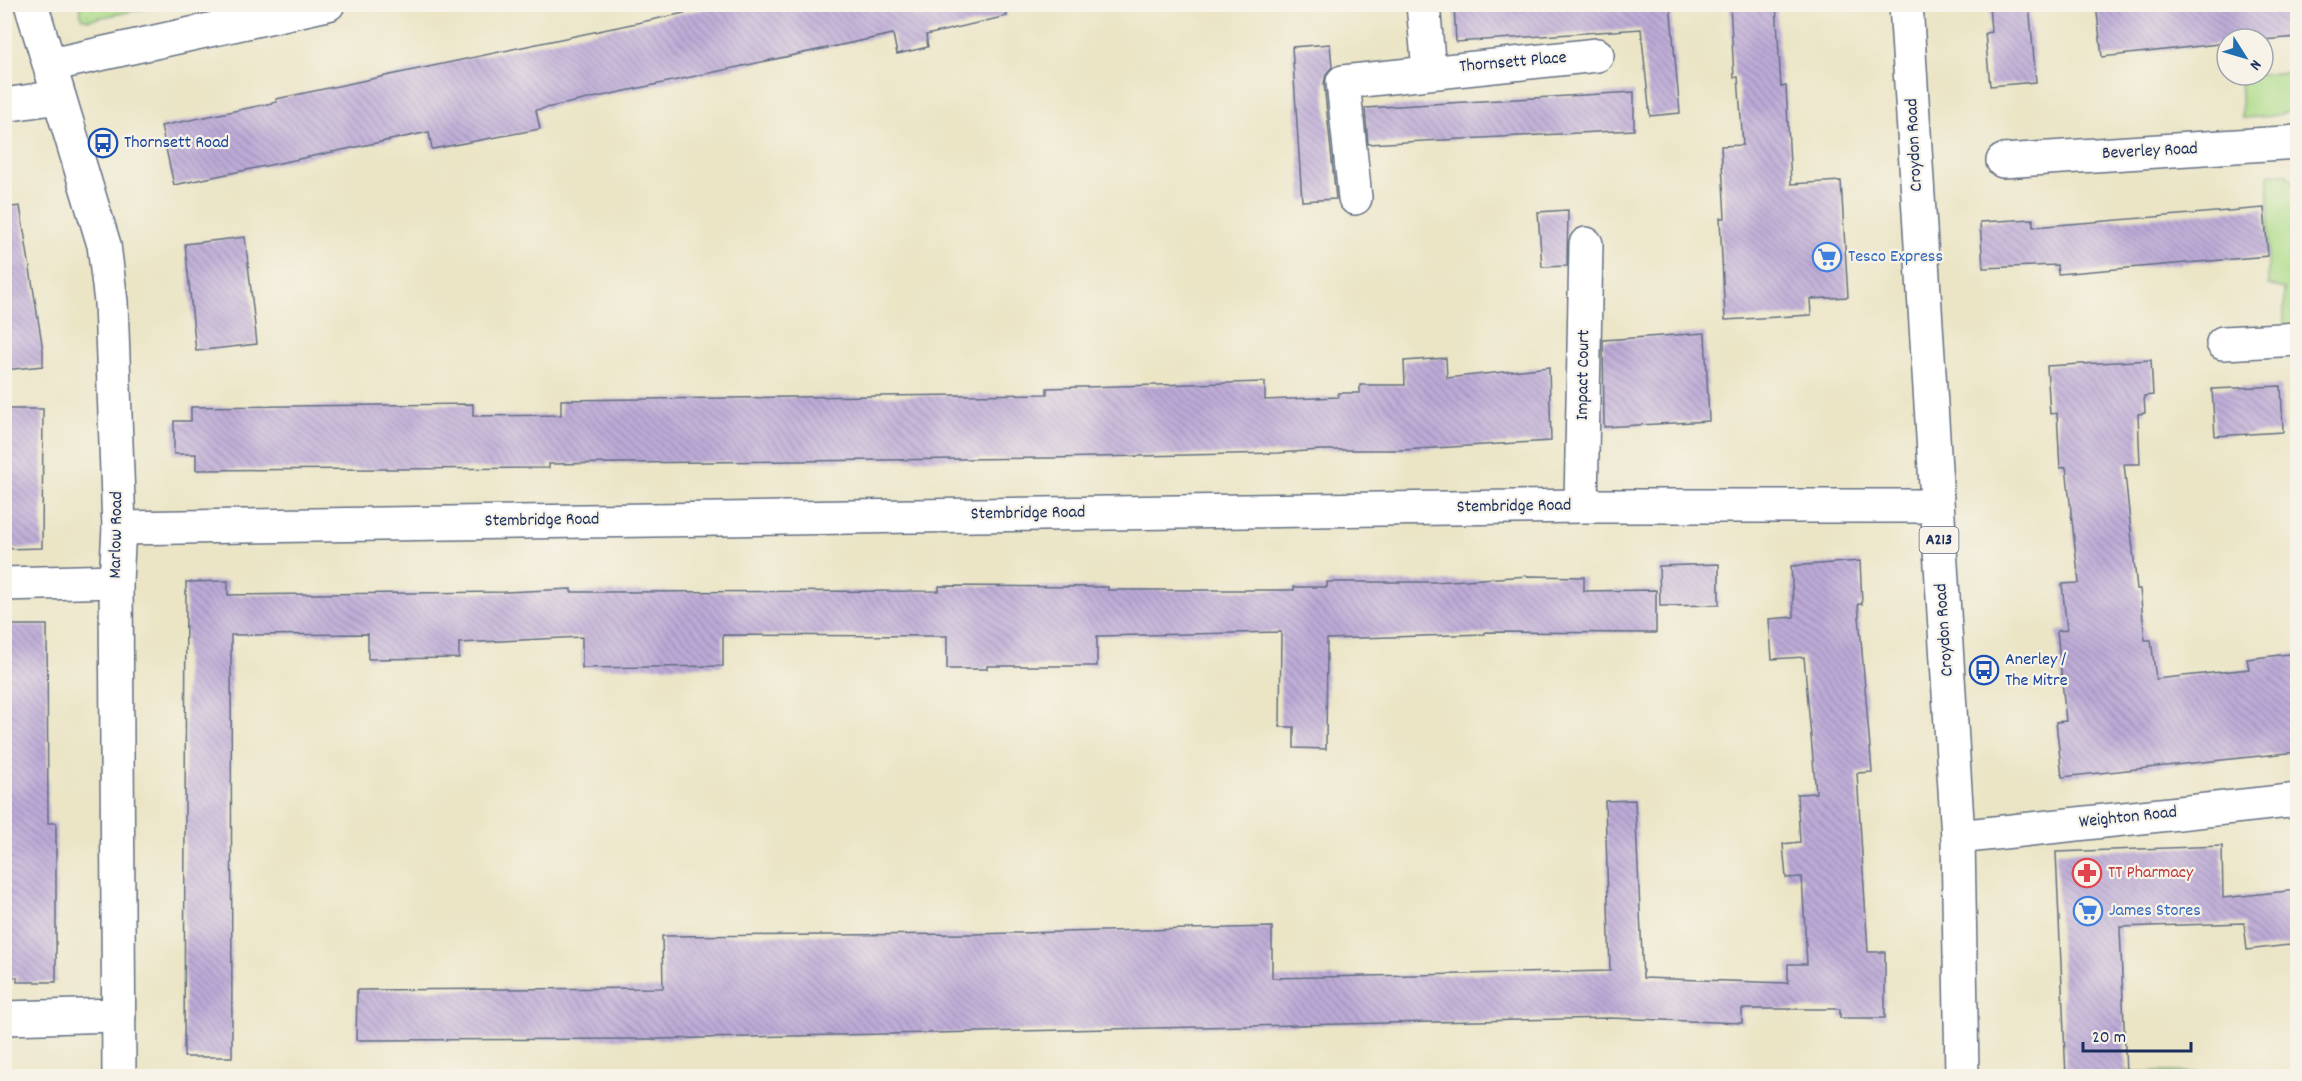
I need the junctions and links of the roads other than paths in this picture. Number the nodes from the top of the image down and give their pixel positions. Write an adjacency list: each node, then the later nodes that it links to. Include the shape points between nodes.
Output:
1 (31, 4): 6 (street, Marlow Road)
2 (328, 4): 6 (street)
3 (1423, 4): 7 (street)
4 (1906, 4): 17 (street, Croydon Road / A213)
5 (1597, 55): 7 (street, Thornsett Place)
6 (50, 65): 8 (street, Marlow Road)
7 (1429, 71): 12 (street, Thornsett Place, via 1343,82)
8 (59, 97): 9 (street); 18 (street, Marlow Road, via 104,245 111,302)
9 (4, 105)
10 (2298, 142): 11 (street, Beverley Road)
11 (2003, 161)
12 (1355, 198)
13 (1586, 244): 16 (street, Impact Court)
14 (2298, 339): 15 (street)
15 (2223, 343)
16 (1581, 506): 17 (street, Stembridge Road); 18 (street, Stembridge Road)
17 (1937, 506): 22 (street, Croydon Road / A213)
18 (119, 528): 19 (street, Marlow Road)
19 (116, 581): 20 (street); 23 (street, Marlow Road)
20 (4, 584)
21 (2298, 800): 22 (street, Weighton Road)
22 (1958, 837): 26 (street, Croydon Road / A213)
23 (120, 1015): 24 (street); 25 (street, Marlow Road)
24 (4, 1018)
25 (119, 1077)
26 (1962, 1077)

